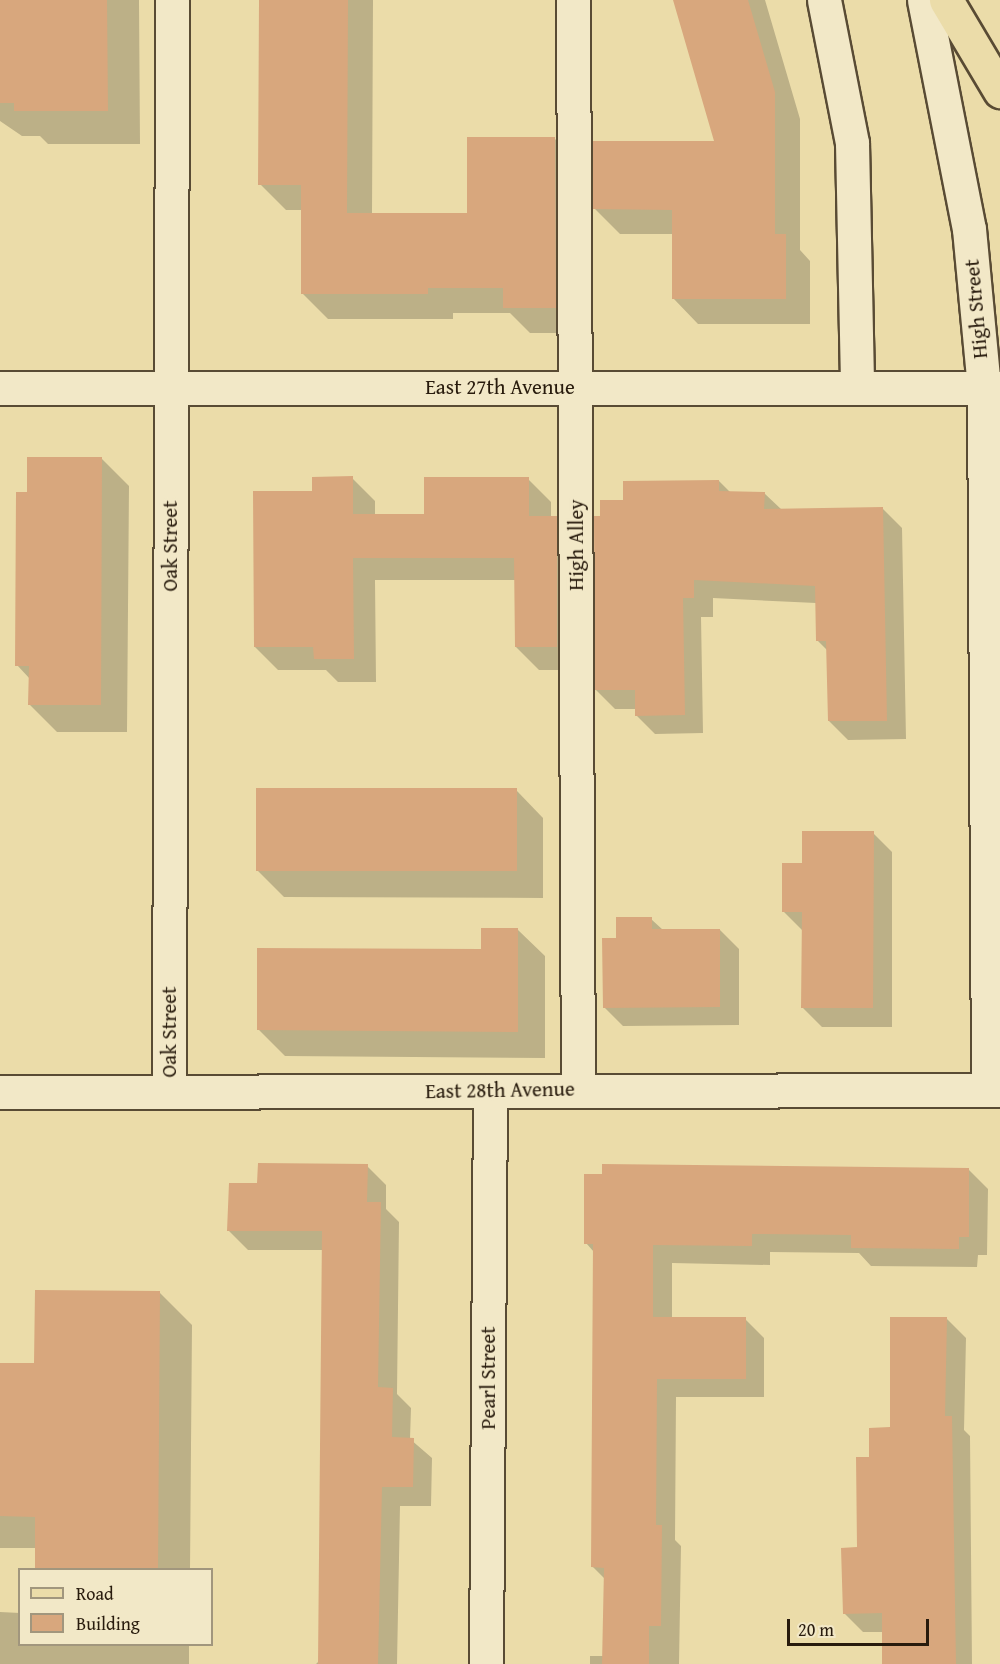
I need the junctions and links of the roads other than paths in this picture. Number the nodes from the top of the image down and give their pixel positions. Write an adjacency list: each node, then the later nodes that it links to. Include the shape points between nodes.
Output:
1 (172, 0): 9 (street, Oak Street)
2 (573, 0): 7 (street, High Alley)
3 (824, 0): 10 (street, via 852,143)
4 (924, 0): 11 (street, High Street, via 969,229)
5 (946, 0): 6 (main road)
6 (1000, 91)
7 (575, 387): 9 (street, East 27th Avenue); 10 (street, East 27th Avenue); 12 (street, High Alley)
8 (0, 388): 9 (street, East 27th Avenue)
9 (170, 388): 14 (street, Oak Street)
10 (857, 388): 11 (street, East 27th Avenue)
11 (992, 388): 13 (street, High Street)
12 (578, 1090): 13 (street, East 28th Avenue); 15 (street, East 28th Avenue)
13 (994, 1090)
14 (170, 1091): 15 (street, East 28th Avenue); 16 (street, East 28th Avenue)
15 (490, 1091): 17 (street, Pearl Street)
16 (0, 1092)
17 (486, 1664)

